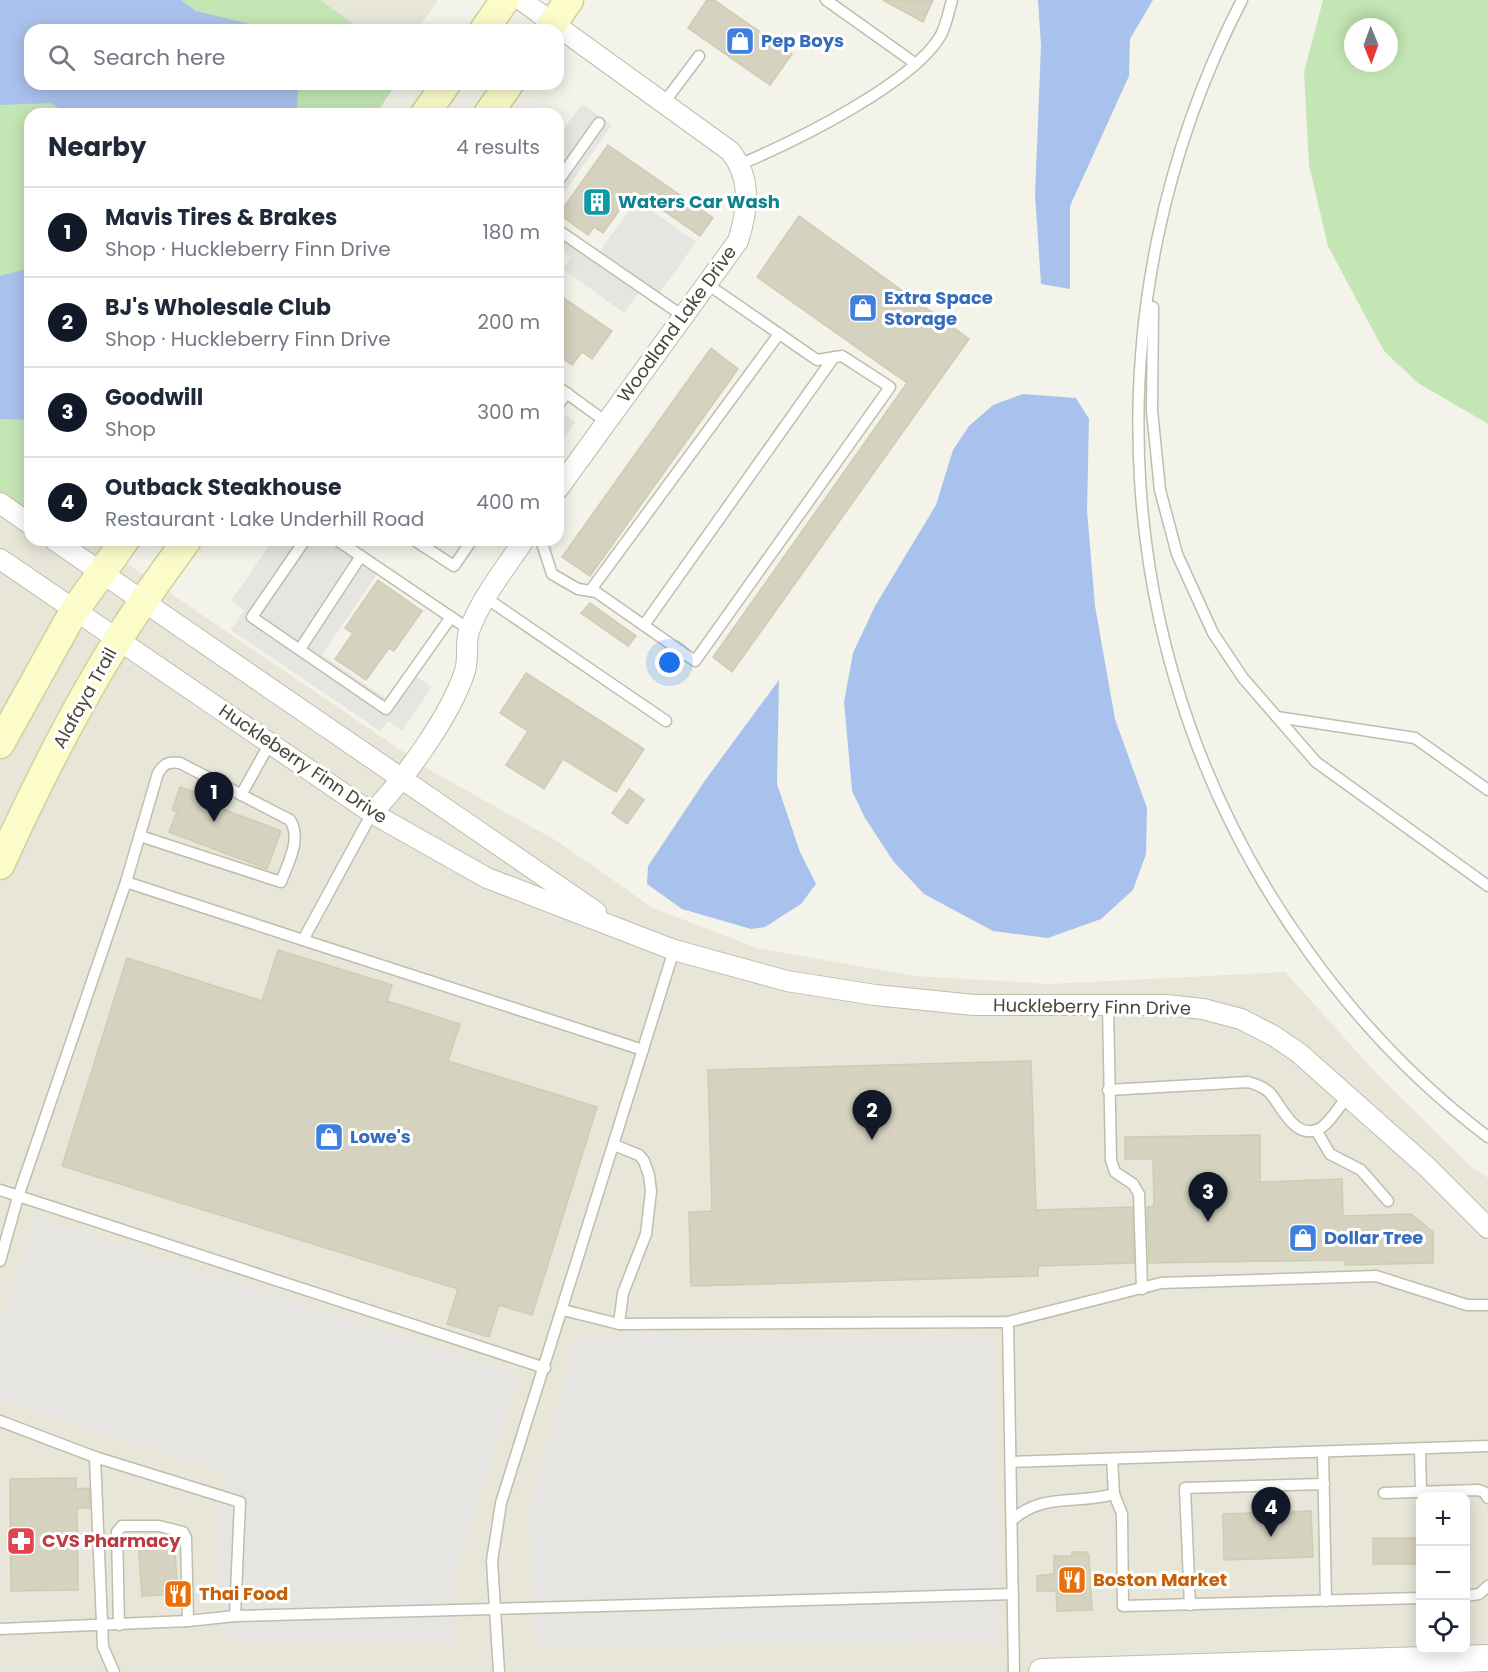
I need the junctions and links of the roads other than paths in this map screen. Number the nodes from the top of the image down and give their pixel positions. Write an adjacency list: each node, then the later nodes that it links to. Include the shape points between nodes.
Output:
1 (505, 0): 7 (main road)
2 (521, 0): 8 (street)
3 (569, 0): 9 (main road)
4 (826, 0): 12 (lane)
5 (952, 0): 12 (lane, via 940,35)
6 (1242, 0): 22 (lane, via 1190,118 1167,197)
7 (488, 24)
8 (547, 24)
9 (552, 24)
10 (564, 37): 15 (street)
11 (699, 56): 15 (lane)
12 (916, 64): 19 (lane, via 798,140)
13 (442, 90): 16 (main road)
14 (505, 90): 17 (main road)
15 (663, 104): 19 (street)
16 (429, 108)
17 (492, 108)
18 (599, 123): 20 (lane)
19 (741, 164): 23 (street, Woodland Lake Drive, via 747,190 746,216 738,241)
20 (564, 173)
21 (564, 234): 24 (lane)
22 (1154, 267): 53 (lane, via 1152,411 1167,520 1184,573 1213,633); 73 (lane, via 1139,359 1139,486 1159,621 1195,741 1250,860 1320,968 1405,1065)
23 (707, 284): 24 (street, Woodland Lake Drive); 25 (lane)
24 (683, 316): 28 (street, Woodland Lake Drive)
25 (779, 334): 26 (lane, via 817,360); 44 (lane)
26 (834, 357): 49 (lane); 49 (lane, via 842,356 890,387 696,662)
27 (564, 391): 28 (lane)
28 (605, 421): 29 (street, Woodland Lake Drive)
29 (564, 480)
30 (0, 503): 31 (street)
31 (24, 520)
32 (63, 546): 43 (street, Huckleberry Finn Drive)
33 (121, 546): 43 (main road)
34 (183, 546): 46 (main road, Alafaya Trail)
35 (301, 546): 52 (lane, via 252,617)
36 (346, 546): 41 (lane)
37 (423, 546): 38 (lane, via 454,566)
38 (468, 546)
39 (520, 546): 45 (street)
40 (543, 546): 44 (lane, via 552,574 578,589)
41 (361, 556): 48 (lane); 52 (lane)
42 (0, 559): 47 (street, Huckleberry Finn Drive)
43 (102, 573): 46 (street, Huckleberry Finn Drive); 47 (main road)
44 (590, 591): 49 (lane)
45 (486, 598): 50 (street); 54 (lane)
46 (144, 601): 51 (main road, Alafaya Trail); 57 (street, Huckleberry Finn Drive)
47 (74, 611): 51 (street, Huckleberry Finn Drive); 56 (main road)
48 (451, 617): 50 (lane); 52 (lane, via 386,709)
49 (644, 625)
50 (470, 630): 57 (street, via 466,669 456,694)
51 (119, 638): 55 (street, Huckleberry Finn Drive); 62 (main road, Alafaya Trail, via 35,790)
52 (300, 650)
53 (1277, 717): 58 (lane, via 1415,738); 64 (lane, via 1316,762)
54 (666, 721)
55 (270, 742): 59 (lane); 60 (street, Huckleberry Finn Drive)
56 (0, 744)
57 (402, 781): 60 (street); 65 (street, Huckleberry Finn Drive)
58 (1488, 790)
59 (241, 795): 61 (lane, via 180,763 164,764); 61 (lane, via 290,820 295,828 282,882)
60 (372, 813): 65 (street, Huckleberry Finn Drive, via 487,878); 66 (lane)
61 (140, 836): 63 (lane)
62 (0, 866)
63 (126, 882): 66 (lane); 76 (lane)
64 (1488, 886)
65 (626, 932): 67 (street, Huckleberry Finn Drive)
66 (303, 940): 69 (lane)
67 (674, 950): 68 (street, Huckleberry Finn Drive, via 787,981 875,995 974,1005); 69 (lane)
68 (1108, 1005): 70 (lane); 71 (street, Huckleberry Finn Drive, via 1194,1008 1241,1019 1299,1053)
69 (643, 1050): 74 (lane)
70 (1108, 1090): 72 (lane, via 1248,1082 1269,1092 1295,1127); 80 (lane, via 1111,1160 1115,1173 1133,1184 1139,1194)
71 (1348, 1096): 72 (lane); 78 (street, Huckleberry Finn Drive)
72 (1316, 1130): 77 (lane, via 1330,1154 1361,1170)
73 (1488, 1137)
74 (614, 1144): 82 (lane); 84 (lane, via 644,1161 651,1191 646,1234 623,1293)
75 (0, 1190): 76 (lane)
76 (18, 1197): 79 (lane); 85 (lane)
77 (1388, 1202)
78 (1488, 1228)
79 (0, 1261)
80 (1142, 1289): 81 (lane, via 1161,1283 1376,1276 1467,1305); 83 (lane)
81 (1488, 1305)
82 (563, 1310): 84 (lane); 85 (lane)
83 (1008, 1323): 84 (lane); 93 (lane)
84 (619, 1324)
85 (545, 1368): 107 (lane, via 501,1503 492,1561)
86 (3, 1422): 87 (lane); 91 (lane)
87 (0, 1435)
88 (1488, 1446): 89 (lane)
89 (1420, 1449): 90 (lane); 96 (lane)
90 (1323, 1452): 92 (lane); 94 (lane)
91 (95, 1457): 108 (lane, via 240,1502); 111 (lane)
92 (1112, 1459): 93 (lane); 98 (lane)
93 (1011, 1462): 100 (lane)
94 (1324, 1484): 105 (lane); 106 (lane, via 1185,1488)
95 (1416, 1492): 97 (lane)
96 (1421, 1492): 99 (lane, via 1478,1490)
97 (1384, 1493)
98 (1114, 1494): 100 (lane, via 1098,1499 1040,1502); 106 (lane, via 1122,1514 1123,1606)
99 (1488, 1498)
100 (1012, 1520): 102 (lane)
101 (1488, 1586): 103 (lane)
102 (1013, 1594): 107 (lane, via 662,1606); 117 (lane)
103 (1470, 1595)
104 (1416, 1598): 105 (lane)
105 (1326, 1601): 106 (lane)
106 (1190, 1605)
107 (494, 1607): 108 (lane); 116 (lane)
108 (235, 1616): 109 (lane)
109 (188, 1621): 110 (lane); 110 (lane, via 183,1532 122,1526 117,1532)
110 (119, 1625): 111 (lane)
111 (101, 1626): 112 (lane); 115 (lane, via 103,1647)
112 (0, 1629)
113 (1488, 1658): 114 (street)
114 (1332, 1664): 118 (street); 119 (street)
115 (114, 1672)
116 (499, 1672)
117 (1014, 1672)
118 (1042, 1672)
119 (1297, 1672)

